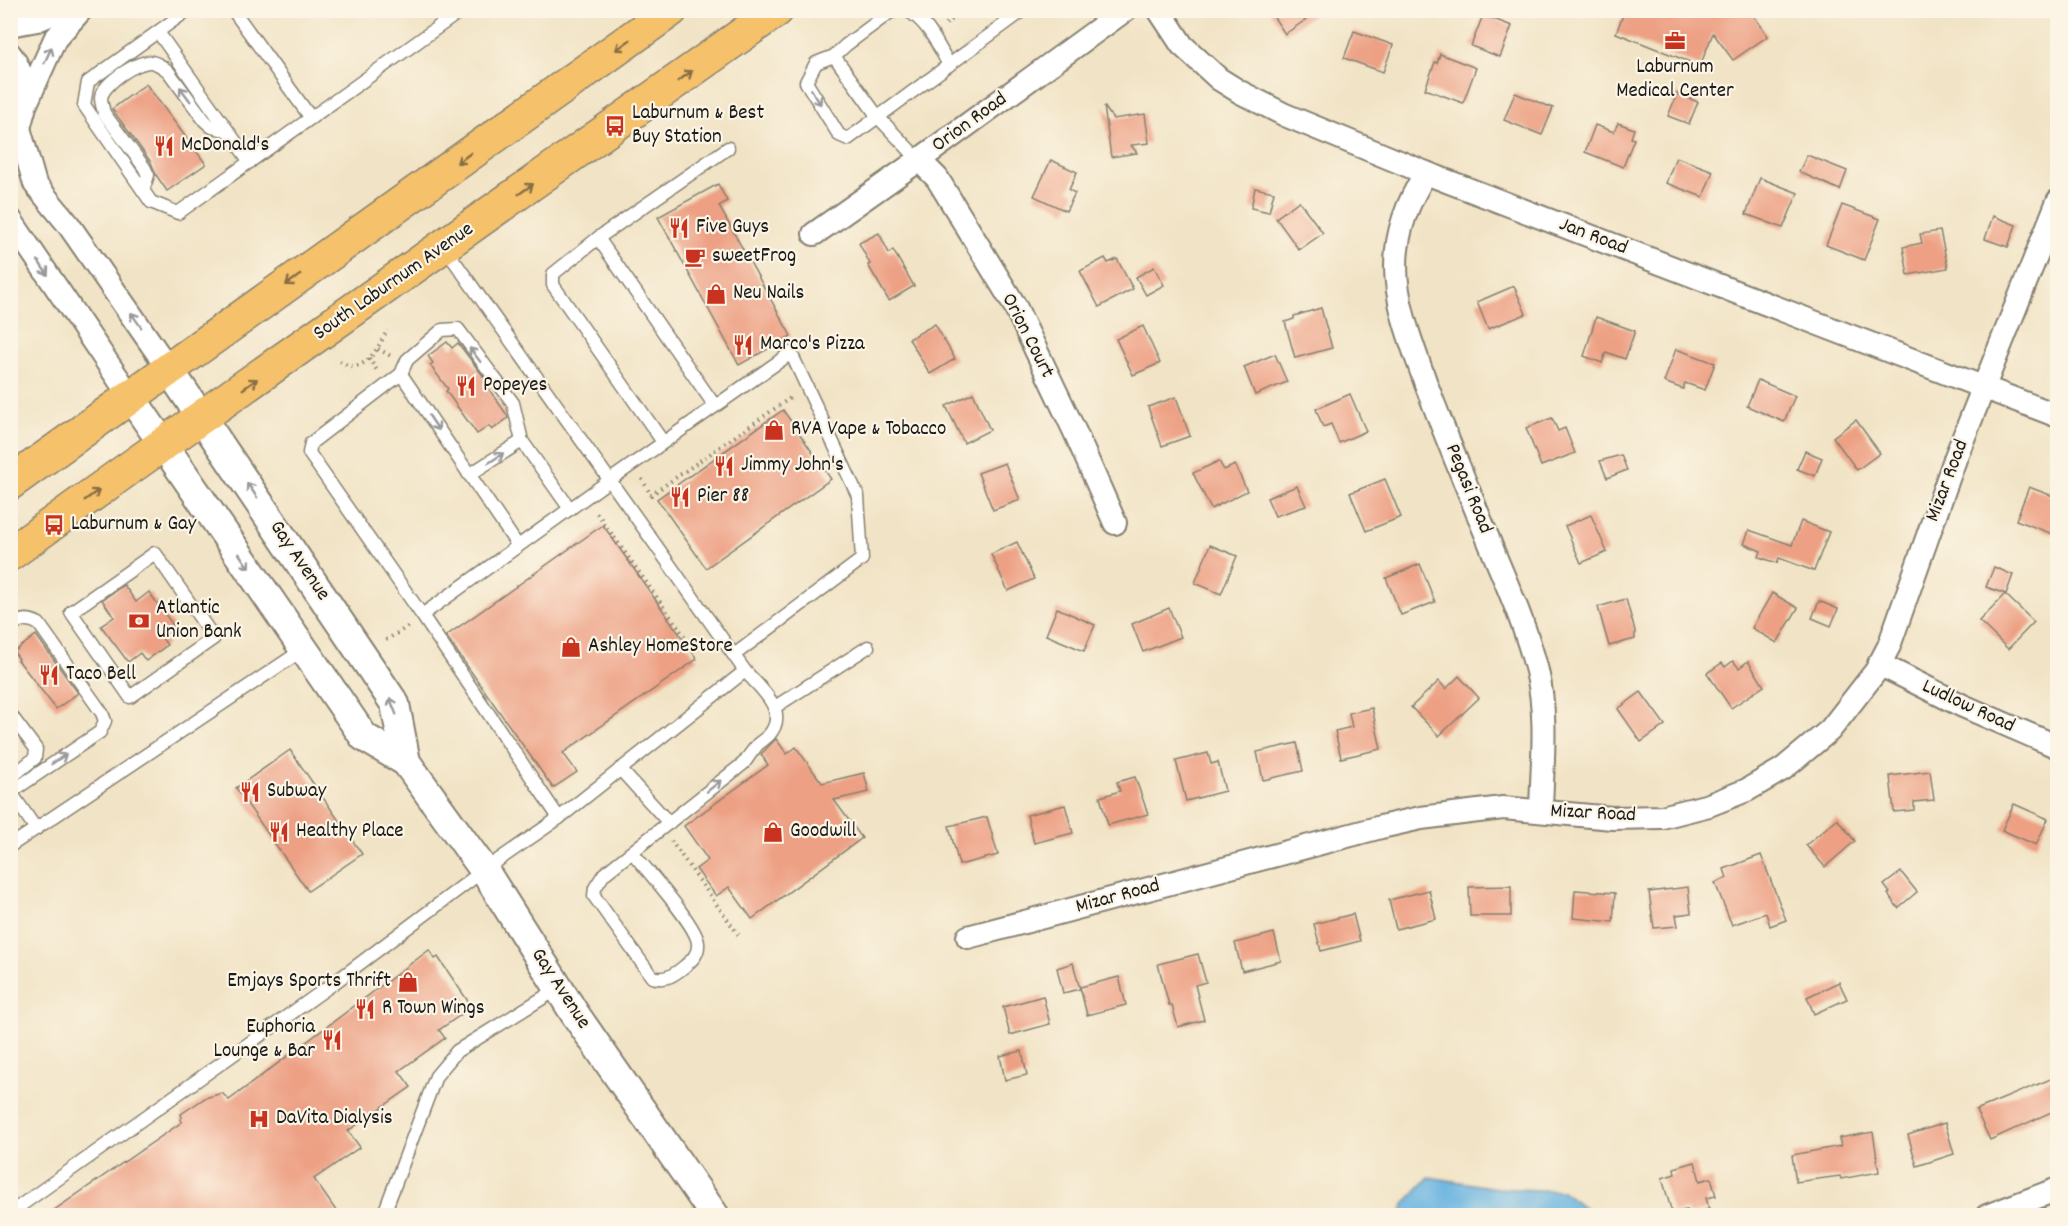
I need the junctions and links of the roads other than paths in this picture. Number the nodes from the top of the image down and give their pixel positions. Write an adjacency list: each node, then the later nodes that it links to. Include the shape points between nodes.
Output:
1 (61, 10): 13 (street)
2 (81, 10): 18 (street, one-way to 2, via 55,39)
3 (188, 10): 14 (lane)
4 (233, 10): 20 (lane)
5 (462, 10): 20 (lane)
6 (671, 10): 33 (main road, one-way to 33)
7 (777, 10): 32 (main road, South Laburnum Avenue, one-way to 7)
8 (896, 10): 16 (lane)
9 (906, 10): 17 (lane, via 916,15 935,39)
10 (1024, 10): 17 (lane)
11 (1125, 10): 24 (street, Orion Road)
12 (1159, 10): 26 (street, Jan Road, via 1182,45 1219,79 1240,92 1285,115)
13 (10, 25)
14 (158, 32): 21 (lane); 27 (lane, via 88,82 84,105)
15 (10, 54): 18 (street, via 24,83)
16 (834, 57): 19 (lane); 19 (lane, one-way to 19, via 816,63 806,82 839,135 848,139)
17 (949, 65): 19 (lane)
18 (25, 106): 22 (street)
19 (878, 117): 24 (lane)
20 (311, 118): 25 (lane)
21 (227, 130): 25 (lane); 27 (lane, one-way to 27, via 205,121 161,66 143,63 122,74 104,90 102,104 148,175)
22 (15, 134): 33 (street, one-way to 22, via 68,224 35,184)
23 (728, 148): 31 (lane)
24 (919, 160): 30 (street, Orion Road); 47 (street, Orion Court, via 937,178 1015,306)
25 (250, 162): 27 (lane, via 178,213 152,202)
26 (1426, 173): 35 (street, Jan Road); 65 (street, Pegasi Road, via 1403,217 1396,265 1398,292 1416,357 1523,625 1537,671 1542,711)
27 (143, 190)
28 (2058, 201): 35 (street, Mizar Road)
29 (10, 219): 36 (street, one-way to 36)
30 (814, 234)
31 (598, 238): 37 (lane); 41 (lane, via 553,274 553,285)
32 (444, 247): 39 (main road, South Laburnum Avenue, one-way to 32); 44 (lane)
33 (168, 368): 36 (main road); 39 (street, Gay Avenue)
34 (401, 374): 40 (lane, one-way to 34, via 513,403 458,330 442,330 407,360); 43 (lane, one-way to 43); 50 (lane, via 311,443 309,453)
35 (1984, 387): 38 (street, Jan Road); 55 (street, Mizar Road)
36 (130, 396): 42 (street, Gay Avenue); 45 (main road)
37 (715, 406): 41 (lane); 54 (lane, via 791,353 858,496 862,559)
38 (2058, 416)
39 (202, 417): 42 (main road, South Laburnum Avenue); 61 (street, Gay Avenue, one-way to 39, via 395,704)
40 (522, 441): 43 (lane, one-way to 40); 46 (lane)
41 (663, 442): 44 (lane)
42 (164, 443): 49 (main road, South Laburnum Avenue, one-way to 42); 53 (street, Gay Avenue, one-way to 53)
43 (470, 476): 48 (lane)
44 (610, 480): 46 (lane); 54 (lane)
45 (10, 483)
46 (570, 508): 48 (lane)
47 (1115, 523)
48 (518, 546): 50 (lane)
49 (10, 554)
50 (422, 615): 66 (lane)
51 (10, 626): 64 (lane, one-way to 51, via 100,732 105,721 39,624 26,620)
52 (868, 647): 58 (lane)
53 (304, 649): 61 (street, Gay Avenue, via 364,737); 68 (lane)
54 (734, 655): 56 (lane)
55 (1879, 664): 60 (street, Ludlow Road); 65 (street, Mizar Road, via 1830,730 1784,769 1747,790 1709,806 1662,817 1612,818)
56 (745, 671): 58 (lane); 62 (lane)
57 (130, 697): 57 (lane, via 214,638 155,554 71,612)
58 (775, 707): 67 (lane, one-way to 58, via 744,763 771,733 777,720)
59 (10, 714): 63 (lane, via 36,749 35,758)
60 (2058, 747)
61 (406, 762): 71 (street, Gay Avenue)
62 (620, 769): 66 (lane); 67 (lane)
63 (10, 778)
64 (11, 791): 68 (lane)
65 (1541, 811): 72 (street, Mizar Road, via 1503,808 1421,818)
66 (559, 818): 71 (lane)
67 (669, 823): 70 (lane)
68 (36, 829): 69 (lane)
69 (10, 846)
70 (633, 853): 70 (lane, via 604,874 594,896 652,977 660,980 695,958 698,945 694,929)
71 (484, 870): 73 (street, Gay Avenue); 75 (lane, via 334,983)
72 (968, 937)
73 (559, 988): 76 (lane, via 457,1051 436,1076); 77 (street, Gay Avenue)
74 (2058, 1189): 78 (street)
75 (10, 1213)
76 (383, 1215)
77 (714, 1215)
78 (1988, 1215)

